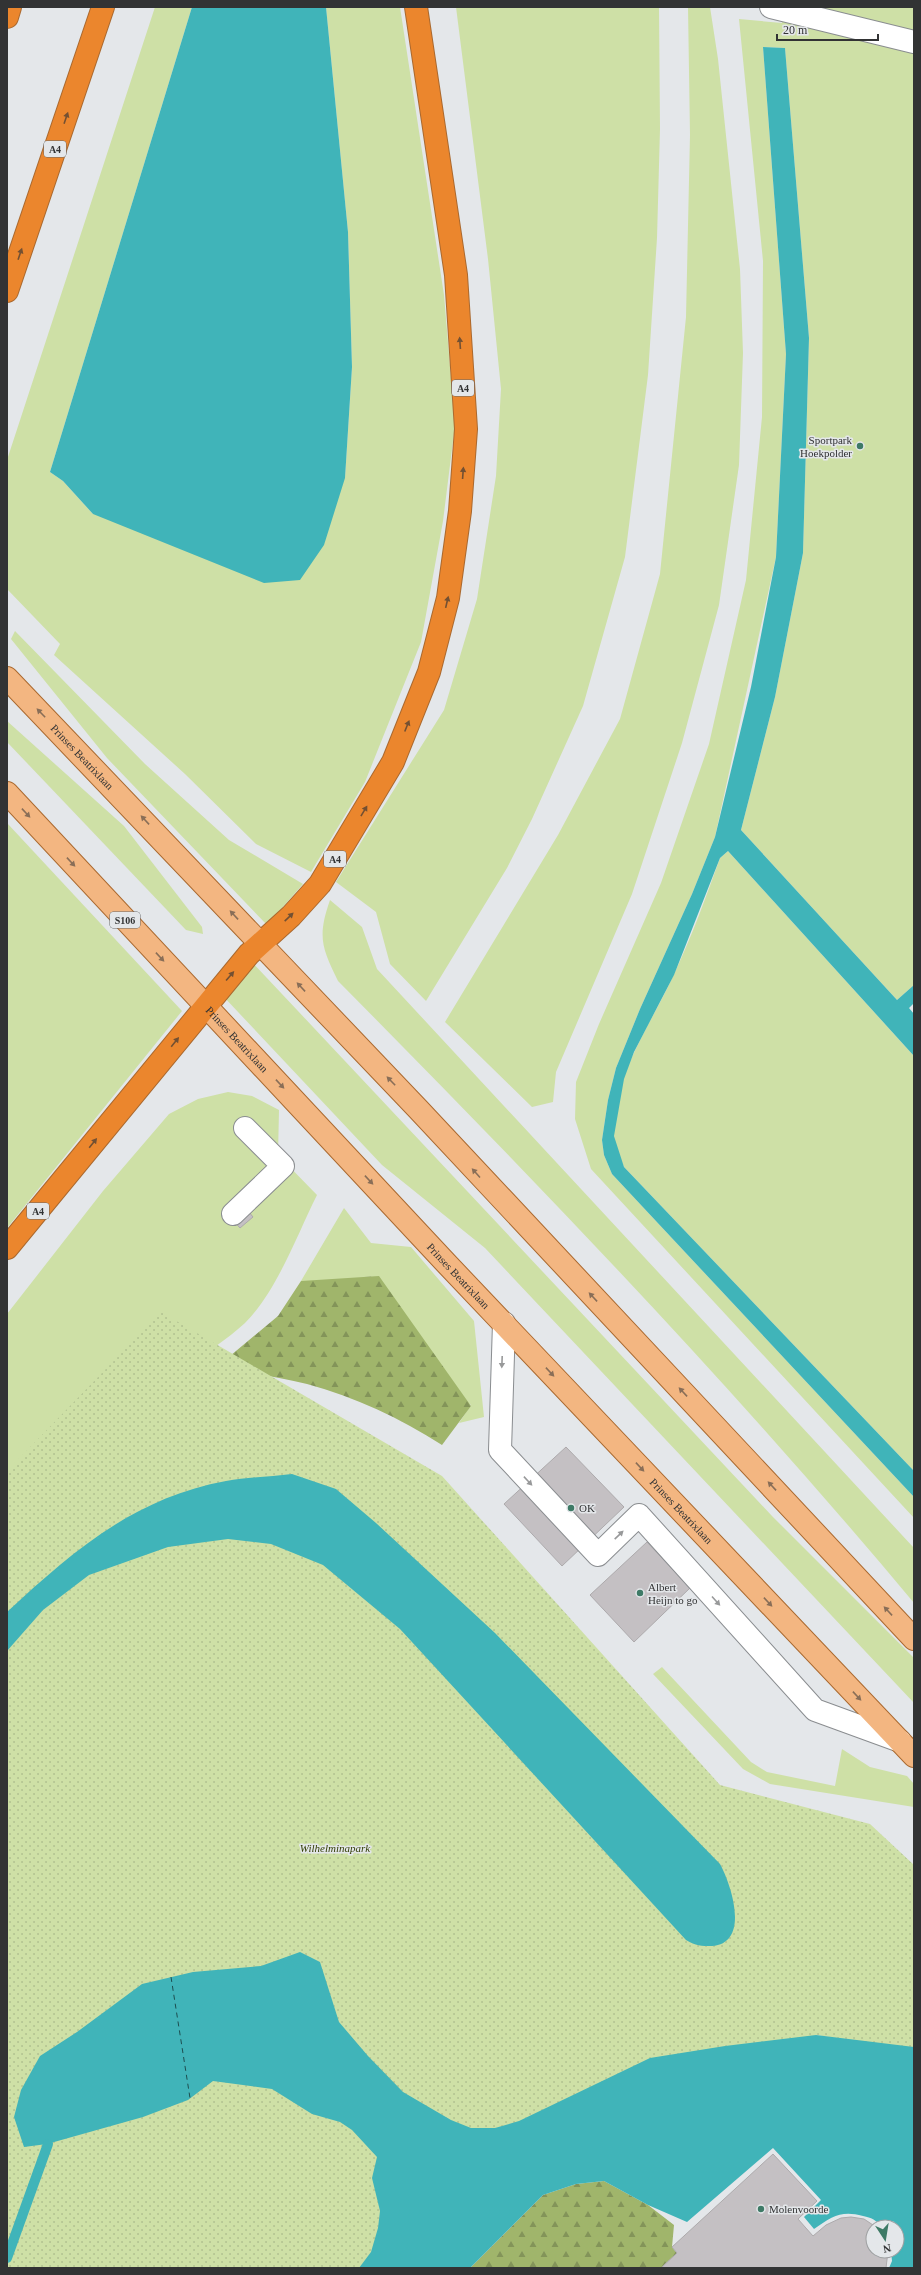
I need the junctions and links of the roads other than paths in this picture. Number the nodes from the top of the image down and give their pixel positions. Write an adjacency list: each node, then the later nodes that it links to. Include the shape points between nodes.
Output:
1 (10, 7): 5 (highway)
2 (103, 7): 7 (highway, A4, one-way to 2)
3 (416, 7): 10 (highway, A4, one-way to 3, via 291,916 320,884 393,762 429,672 448,598 460,511 466,429 456,275)
4 (771, 7): 6 (lane)
5 (7, 17)
6 (914, 42)
7 (7, 291)
8 (7, 678): 10 (main road, Prinses Beatrixlaan, one-way to 8)
9 (7, 793): 11 (main road, Prinses Beatrixlaan / S106, one-way to 11)
10 (260, 943): 11 (highway, A4, one-way to 10); 16 (main road, Prinses Beatrixlaan, one-way to 10)
11 (205, 1006): 14 (highway, A4, one-way to 11); 15 (main road, Prinses Beatrixlaan / S106, one-way to 15)
12 (245, 1128): 13 (lane, via 284,1166)
13 (233, 1214)
14 (7, 1248)
15 (504, 1323): 17 (main road, Prinses Beatrixlaan / S106, one-way to 17); 17 (lane, one-way to 17, via 500,1450 598,1555 639,1515 815,1710)
16 (914, 1639)
17 (907, 1749)

